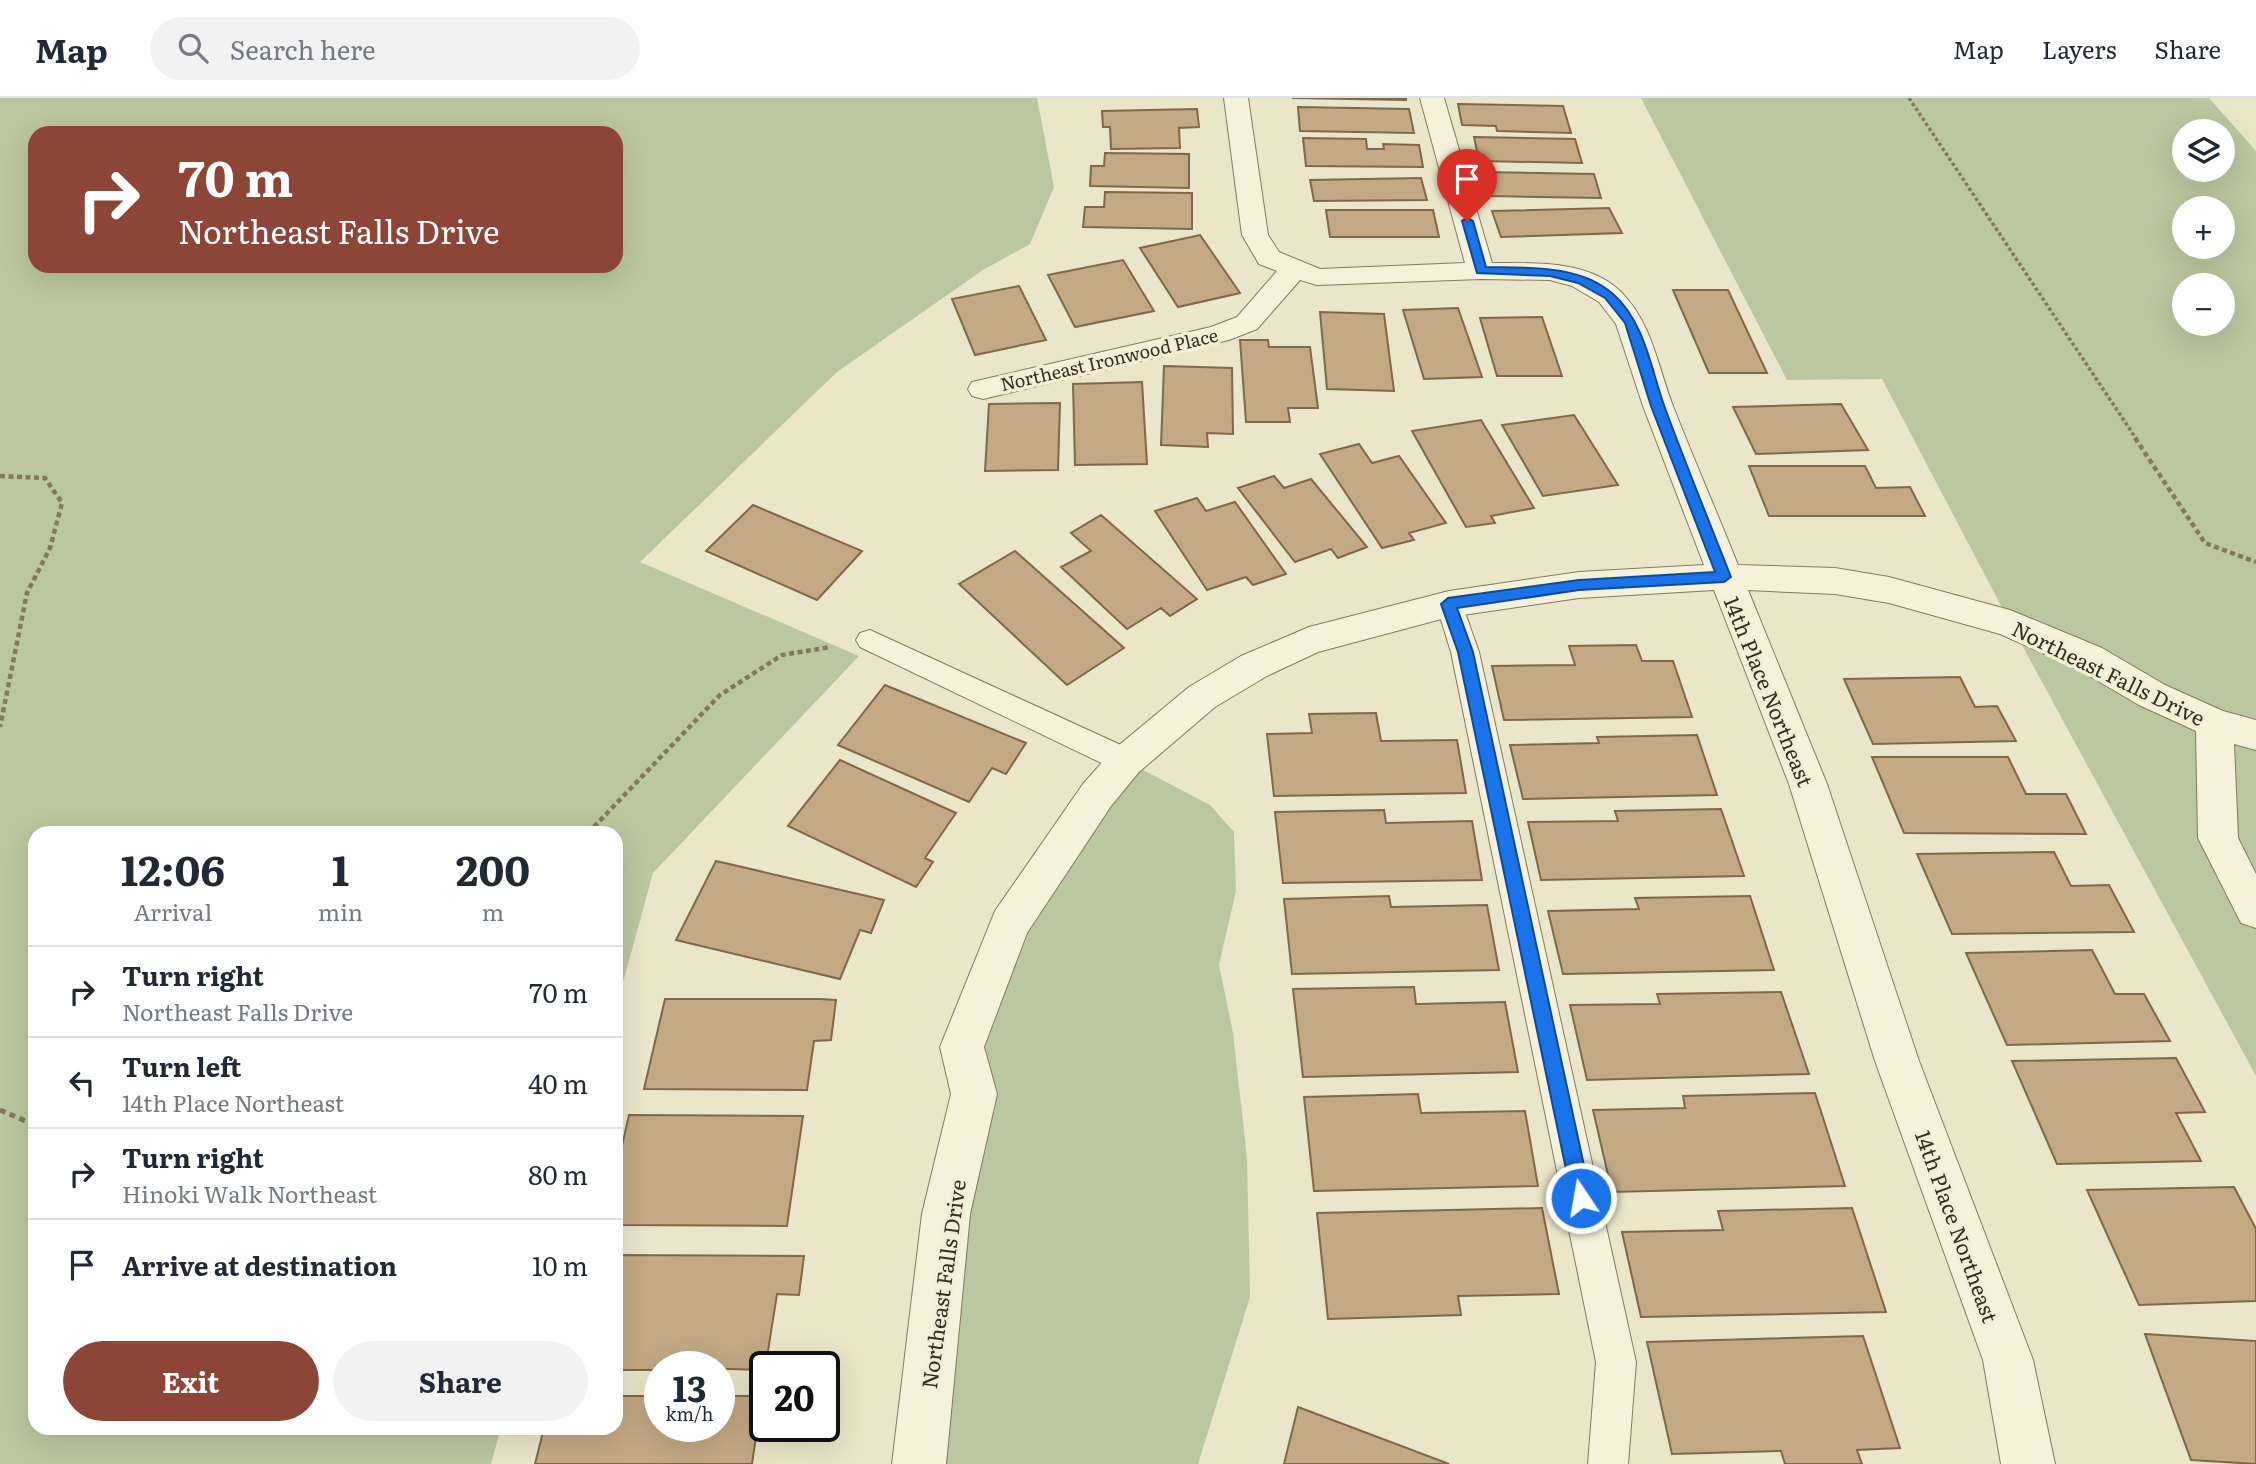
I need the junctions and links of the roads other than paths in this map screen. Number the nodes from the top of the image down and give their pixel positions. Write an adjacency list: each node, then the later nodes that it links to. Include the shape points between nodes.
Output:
1 (1237, 98): 3 (street, 14th Place Northeast, via 1255,235 1269,258)
2 (1432, 98): 4 (street)
3 (1294, 269): 4 (street, 14th Place Northeast, via 1317,277); 5 (street, Northeast Ironwood Place, via 1247,323 1219,334)
4 (1481, 271): 6 (street, 14th Place Northeast, via 1550,272 1582,280 1609,296 1630,322)
5 (983, 388)
6 (1724, 577): 7 (street, Northeast Falls Drive, via 1579,585); 9 (street, Northeast Falls Drive, via 1835,581 1954,606 2010,623 2089,658 2152,695); 15 (street, 14th Place Northeast, via 1808,784 1897,1060 2008,1360)
7 (1448, 604): 11 (street, Northeast Falls Drive, via 1309,641 1254,666 1202,697); 14 (lane, via 1465,652 1616,1362)
8 (870, 640): 11 (lane)
9 (2214, 723): 10 (street, Northeast Falls Drive); 12 (street, via 2218,838)
10 (2256, 735)
11 (1126, 761): 13 (street, Northeast Falls Drive, via 1097,795 1010,924 962,1047 974,1094 946,1214)
12 (2256, 910)
13 (919, 1464)
14 (1608, 1464)
15 (2028, 1464)

